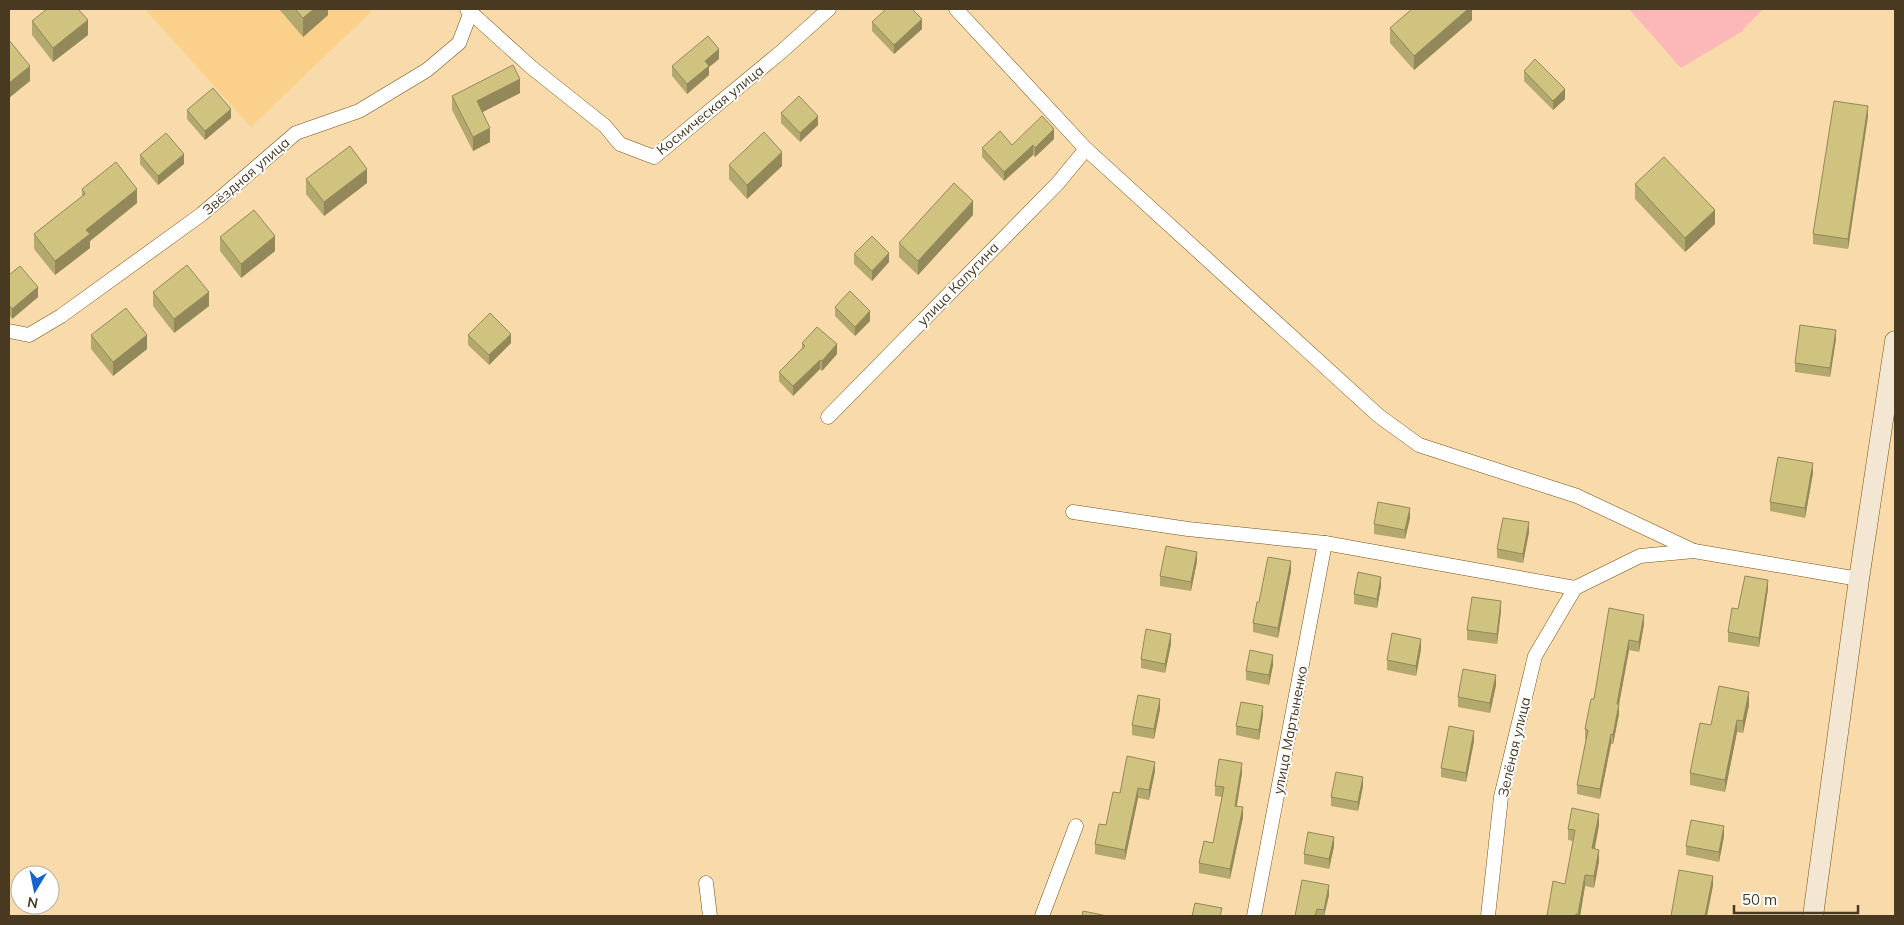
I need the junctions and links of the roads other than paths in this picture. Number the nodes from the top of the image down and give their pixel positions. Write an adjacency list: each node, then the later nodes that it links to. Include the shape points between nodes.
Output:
1 (829, 9): 3 (street, Космическая улица, via 654,157 620,144 605,126 531,67)
2 (956, 9): 4 (street)
3 (470, 11): 5 (street, Звёздная улица, via 459,43 427,70 359,112 296,133 202,214 61,316 29,335)
4 (1086, 149): 7 (street, улица Калугина, via 1058,183); 10 (street, via 1379,416 1419,445 1577,496)
5 (9, 331)
6 (1895, 341): 11 (main road)
7 (828, 417)
8 (1073, 512): 9 (street, via 1188,529)
9 (1325, 543): 12 (street); 17 (street, улица Мартыненко)
10 (1694, 551): 11 (street); 12 (street, via 1640,556)
11 (1859, 579): 19 (main road)
12 (1575, 588): 18 (street, Зелёная улица, via 1535,656 1501,797)
13 (1076, 826): 16 (street)
14 (706, 883): 15 (street)
15 (710, 916)
16 (1042, 916)
17 (1254, 916)
18 (1488, 916)
19 (1812, 916)

